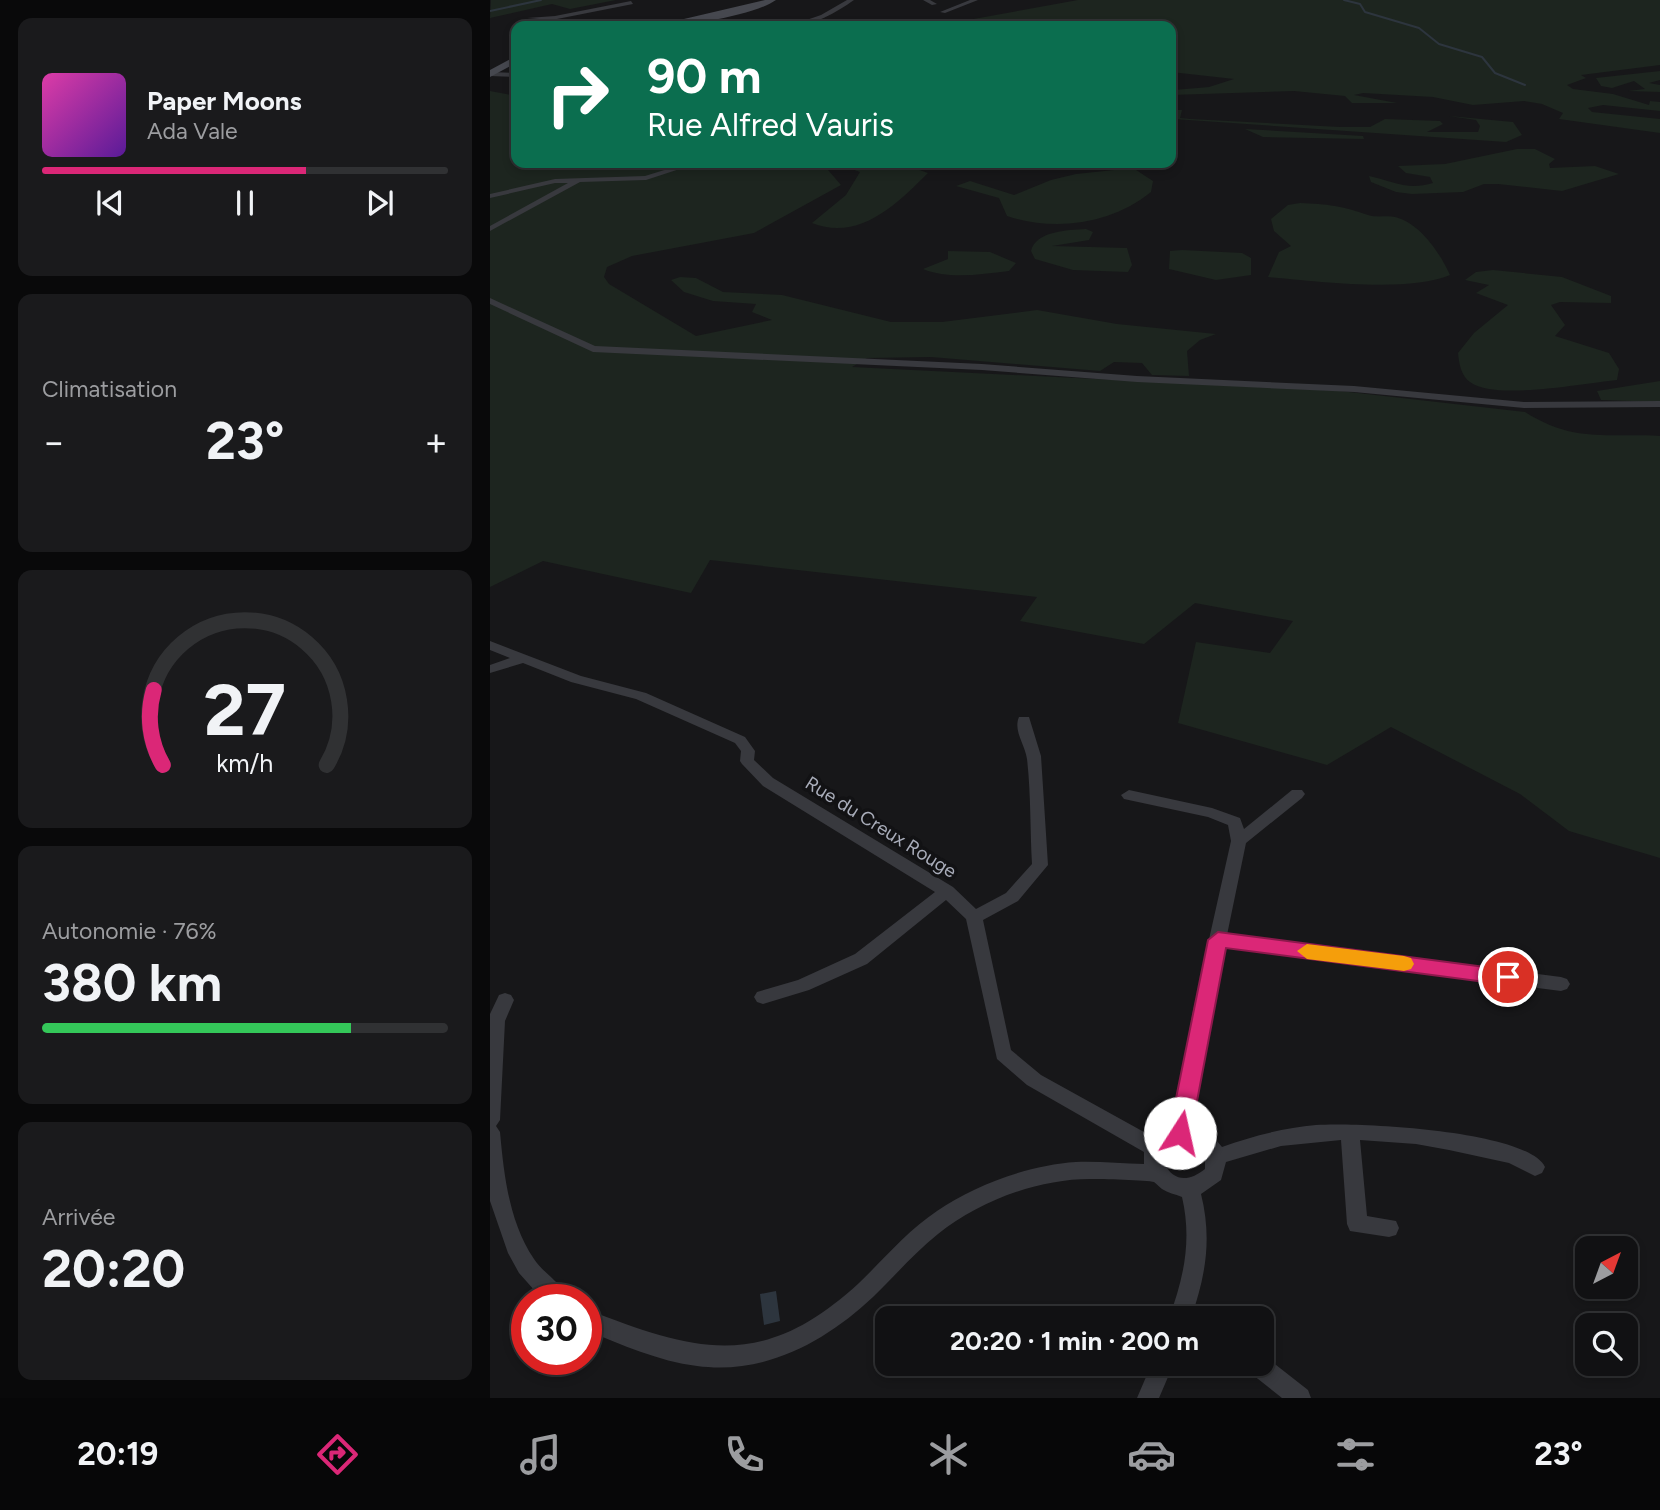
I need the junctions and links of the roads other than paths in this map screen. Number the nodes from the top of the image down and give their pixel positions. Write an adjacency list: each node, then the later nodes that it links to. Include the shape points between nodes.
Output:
1 (772, 0): 10 (street)
2 (851, 0): 14 (street)
3 (926, 0): 6 (street)
4 (975, 0): 7 (street)
5 (631, 3): 9 (street)
6 (934, 4)
7 (943, 12)
8 (530, 18): 9 (street)
9 (555, 18): 11 (street)
10 (699, 19): 12 (street); 13 (street)
11 (553, 21)
12 (687, 21)
13 (707, 21)
14 (808, 21)
15 (511, 62): 16 (street)
16 (492, 72): 17 (street)
17 (511, 74)
18 (677, 168): 19 (street, via 639,179)
19 (579, 180): 20 (street, via 539,183); 21 (street)
20 (490, 196)
21 (490, 229)
22 (490, 301): 23 (street, via 593,349 1354,389 1524,405)
23 (1660, 404)
24 (490, 645): 25 (street, Rue du Creux Rouge)
25 (523, 658): 26 (street); 31 (street, Rue du Creux Rouge, via 576,679 641,696 740,740 748,751 747,761 768,782)
26 (490, 669)
27 (1024, 720): 32 (street, via 1034,756 1040,865 1012,897)
28 (1297, 794): 30 (street)
29 (1129, 795): 30 (street, via 1235,822)
30 (1239, 841): 33 (street)
31 (947, 891): 32 (street, Rue du Creux Rouge); 35 (street, via 861,959)
32 (974, 917): 41 (street, via 1003,1054 1034,1080)
33 (1218, 940): 34 (street); 39 (street)
34 (1560, 984)
35 (763, 998)
36 (505, 1000): 37 (street, via 496,1021)
37 (490, 1120)
38 (490, 1132): 47 (street, via 494,1184 508,1227 529,1271)
39 (1180, 1133): 41 (street); 42 (street, via 1207,1142)
40 (1350, 1133): 42 (street, via 1265,1140); 43 (street, via 1438,1138 1518,1155); 46 (street, via 1357,1224)
41 (1155, 1148): 44 (street)
42 (1217, 1157): 45 (street, via 1208,1181)
43 (1535, 1167)
44 (1157, 1173): 45 (street, via 1171,1185); 49 (street, via 1073,1171 989,1194 931,1225 897,1254 866,1290 823,1325 781,1347 746,1357 718,1359 673,1353)
45 (1189, 1189): 48 (street, via 1197,1225 1197,1274)
46 (1389, 1228)
47 (542, 1284)
48 (1185, 1306)
49 (602, 1326)
50 (1157, 1376): 52 (street)
51 (1272, 1376): 53 (street)
52 (1148, 1398)
53 (1300, 1398)

